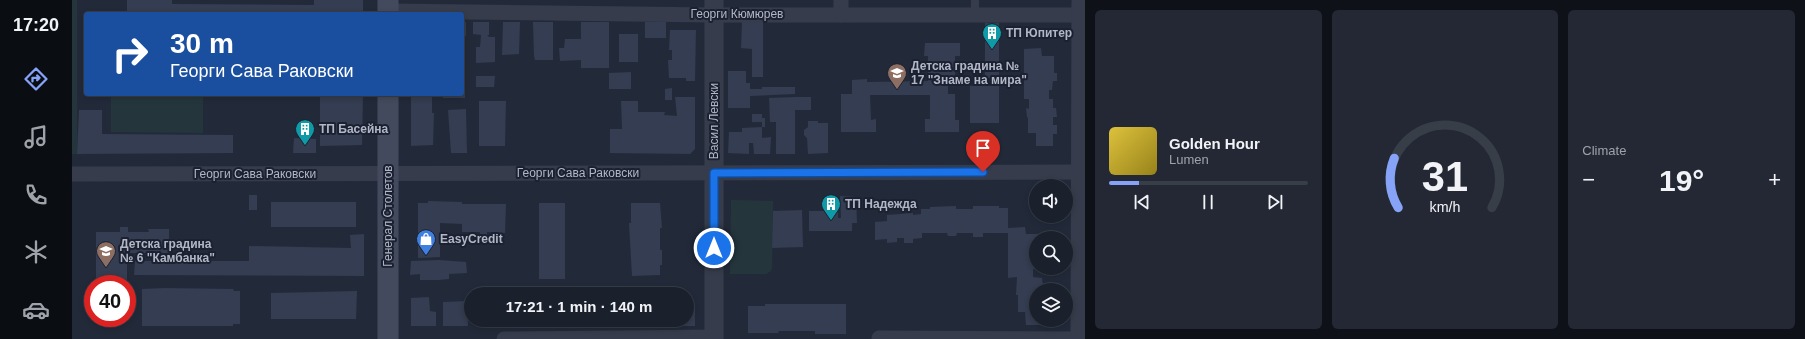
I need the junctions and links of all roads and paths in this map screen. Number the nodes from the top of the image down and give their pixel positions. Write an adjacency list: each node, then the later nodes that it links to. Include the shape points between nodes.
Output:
1 (714, 7): 2 (street, Георги Кюмюрев); 4 (street, Георги Кюмюрев); 9 (street, Васил Левски)
2 (841, 7): 3 (street, Георги Кюмюрев)
3 (975, 7): 5 (street, Георги Кюмюрев)
4 (388, 8)
5 (1081, 10): 7 (street)
6 (388, 96): 8 (main road, Генерал Столетов)
7 (1082, 172): 9 (street, Георги Сава Раковски); 16 (street)
8 (388, 173): 9 (street, Георги Сава Раковски); 10 (street, Георги Сава Раковски); 13 (main road, Генерал Столетов)
9 (714, 173): 11 (street, Васил Левски)
10 (72, 174)
11 (714, 338): 14 (street)
12 (879, 338): 15 (street)
13 (388, 339)
14 (504, 339)
15 (1021, 339): 16 (street)
16 (1078, 339): 17 (street)
17 (1085, 339)

